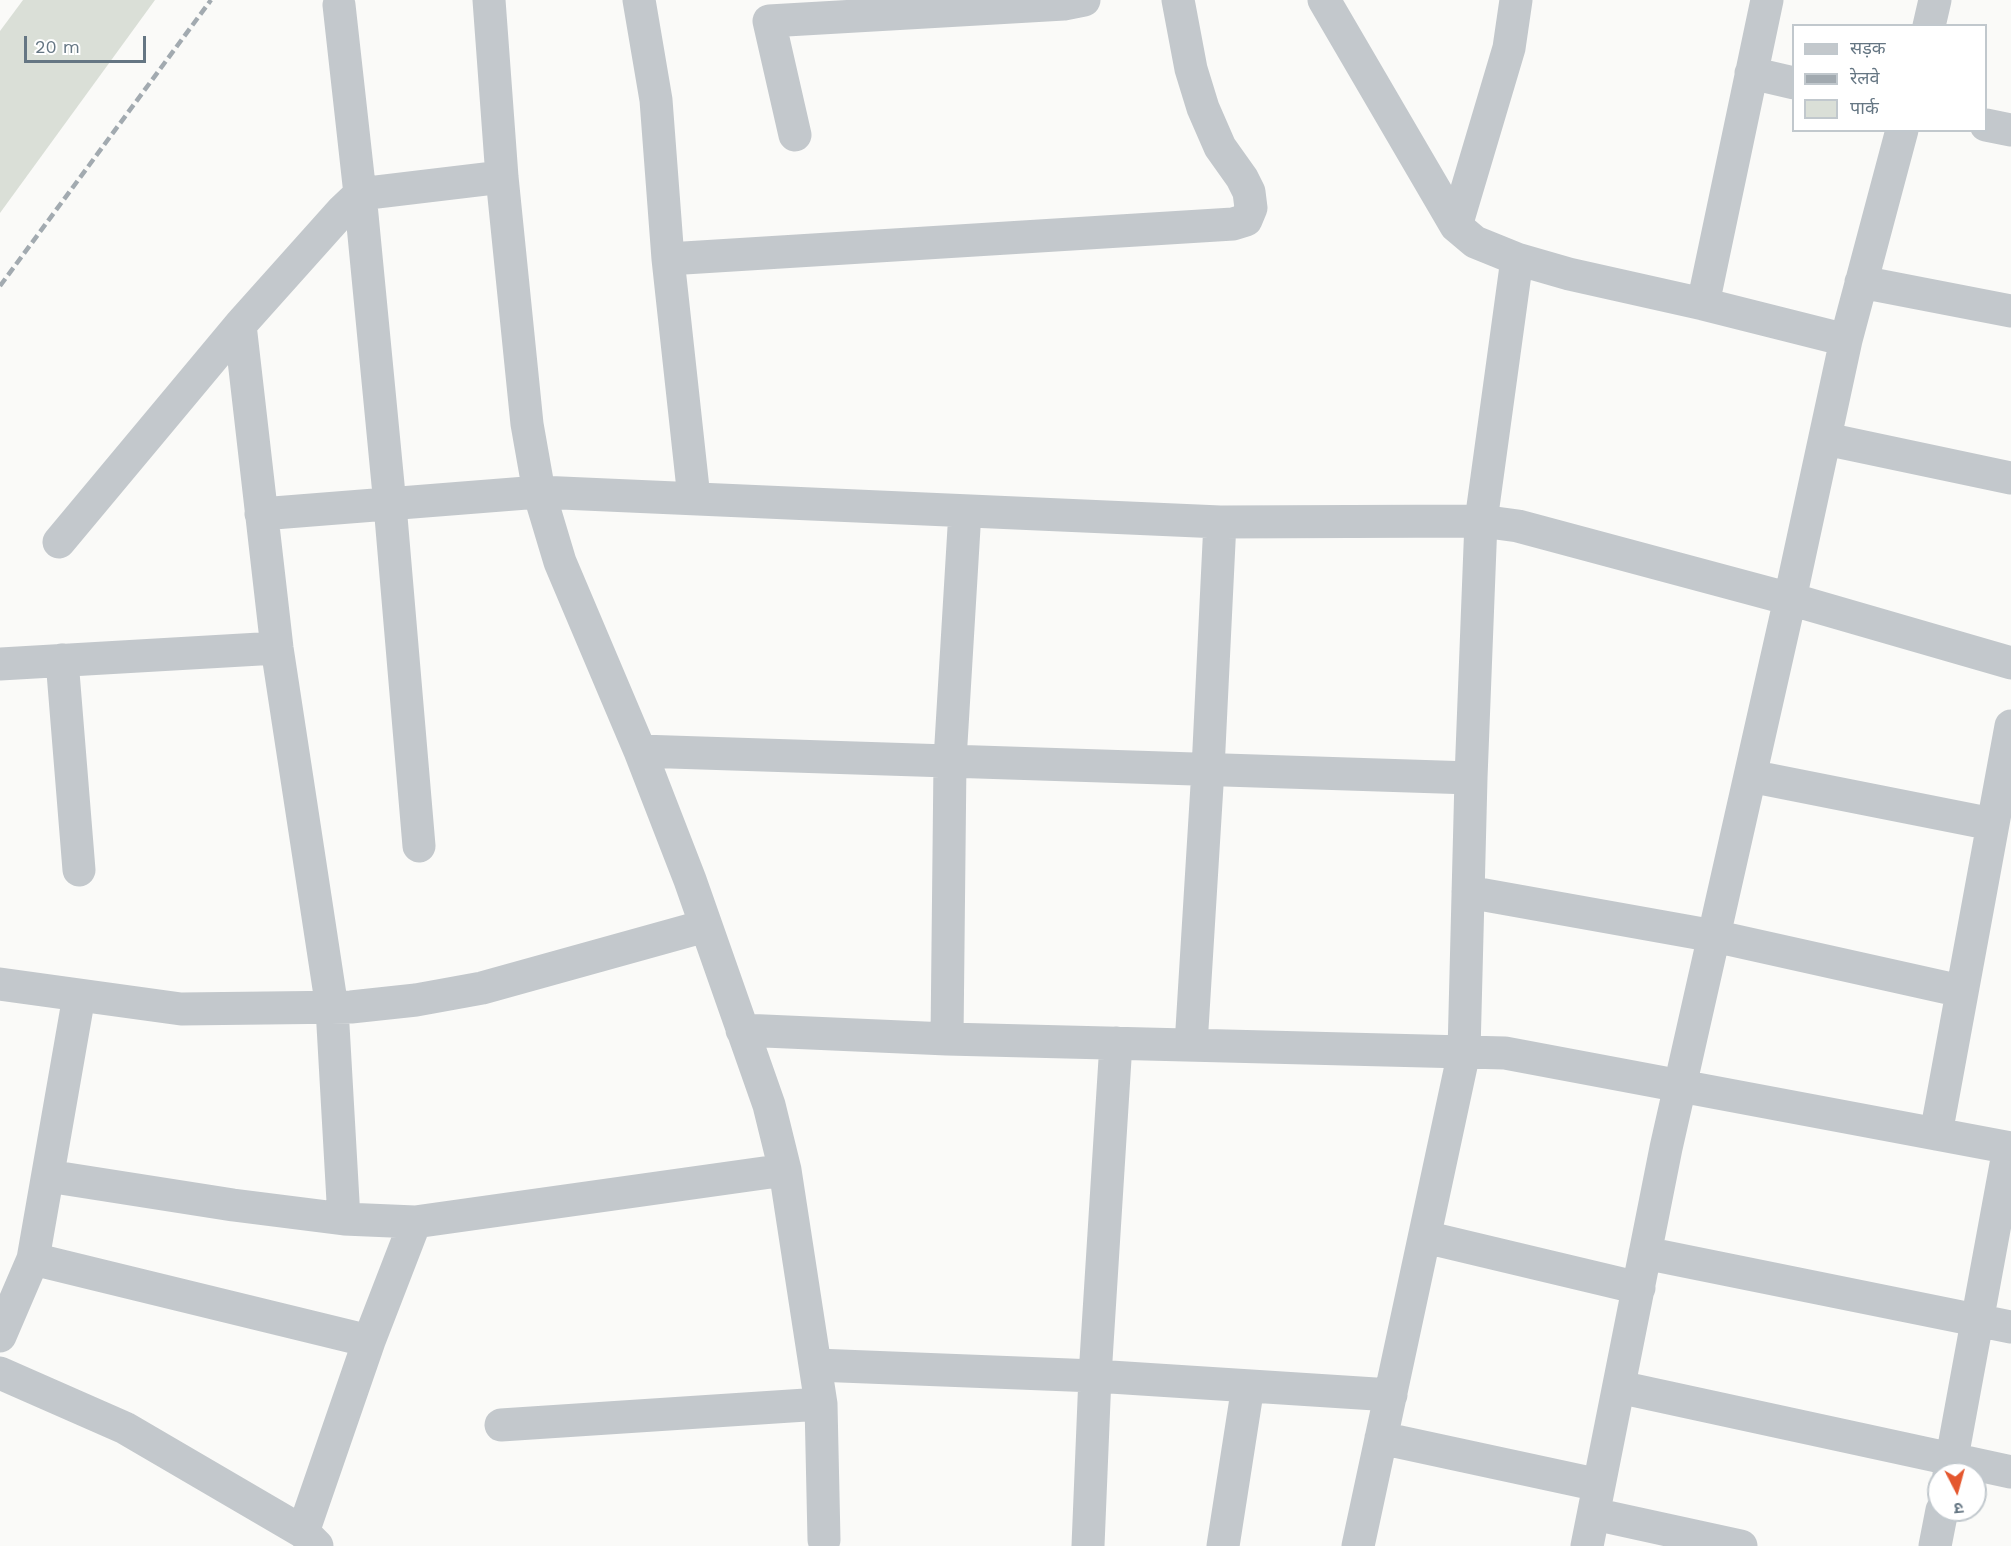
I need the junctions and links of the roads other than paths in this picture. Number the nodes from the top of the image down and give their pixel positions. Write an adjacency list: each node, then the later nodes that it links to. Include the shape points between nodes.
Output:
1 (489, 0): 18 (street)
2 (639, 0): 21 (street, via 656,100)
3 (1084, 0): 10 (street, via 1064,4)
4 (1178, 0): 21 (street, via 1203,108 1220,147 1249,192 1251,208 1246,220 1233,224)
5 (1324, 0): 20 (street)
6 (1516, 0): 20 (street, via 1509,48)
7 (1767, 0): 12 (street)
8 (1935, 0): 11 (street)
9 (339, 5): 19 (street)
10 (766, 10): 17 (street)
11 (1929, 24)
12 (1751, 73): 13 (street); 24 (street)
13 (1792, 83)
14 (1987, 125): 15 (street)
15 (2011, 130)
16 (1901, 132): 23 (street)
17 (795, 135)
18 (502, 177): 19 (street); 30 (street, via 526,424)
19 (360, 194): 26 (street); 32 (street)
20 (1456, 226): 22 (street, via 1475,242)
21 (668, 259): 31 (street)
22 (1517, 259): 24 (street); 35 (street)
23 (1861, 282): 25 (street); 27 (street)
24 (1703, 304): 27 (street)
25 (2011, 311)
26 (240, 325): 34 (street); 37 (street)
27 (1846, 340): 28 (street)
28 (1826, 438): 29 (street); 38 (street)
29 (2011, 478)
30 (539, 492): 31 (street); 32 (street); 44 (street, via 560,562)
31 (694, 498): 33 (street)
32 (390, 505): 34 (street); 50 (street)
33 (965, 511): 36 (street); 45 (street)
34 (261, 514): 39 (street)
35 (1481, 521): 36 (street); 38 (street, via 1518,526); 48 (street)
36 (1220, 522): 46 (street)
37 (59, 542)
38 (1790, 599): 41 (street); 47 (street)
39 (277, 648): 40 (street); 58 (street)
40 (62, 660): 42 (street); 51 (street)
41 (2011, 663)
42 (0, 664)
43 (2011, 726): 49 (street)
44 (640, 751): 45 (street); 53 (street)
45 (950, 760): 46 (street); 60 (street)
46 (1208, 769): 48 (street); 62 (street)
47 (1750, 776): 49 (street); 54 (street)
48 (1471, 778): 52 (street)
49 (1992, 824): 56 (street)
50 (419, 846)
51 (78, 870)
52 (1468, 892): 54 (street); 63 (street)
53 (705, 926): 58 (street, via 482,988 416,1000); 59 (street)
54 (1713, 936): 56 (street); 64 (street)
55 (0, 984): 57 (street)
56 (1961, 991): 65 (street)
57 (79, 996): 58 (street, via 181,1009); 68 (street)
58 (332, 1008): 69 (street)
59 (742, 1030): 60 (street); 67 (street, via 769,1105)
60 (947, 1039): 61 (street)
61 (1116, 1043): 62 (street); 81 (street)
62 (1191, 1045): 63 (street)
63 (1464, 1052): 64 (street, via 1505,1053); 71 (street)
64 (1680, 1086): 65 (street); 72 (street)
65 (1936, 1134): 66 (street)
66 (2010, 1148): 75 (street)
67 (785, 1170): 70 (street); 79 (street)
68 (48, 1176): 69 (street); 73 (street)
69 (344, 1219): 70 (street)
70 (415, 1222): 78 (street)
71 (1425, 1237): 74 (street); 84 (street)
72 (1645, 1253): 74 (street); 75 (street)
73 (33, 1259): 77 (street); 78 (street)
74 (1638, 1288): 83 (street)
75 (1977, 1319): 76 (street); 89 (street)
76 (2011, 1327)
77 (0, 1336)
78 (369, 1341): 94 (street)
79 (816, 1365): 81 (street); 85 (street)
80 (0, 1373): 94 (street, via 125,1428)
81 (1095, 1376): 82 (street); 96 (street)
82 (1248, 1386): 84 (street); 97 (street)
83 (1619, 1387): 88 (street); 92 (street)
84 (1391, 1395): 87 (street)
85 (821, 1404): 86 (street); 95 (street)
86 (501, 1425)
87 (1381, 1438): 92 (street); 98 (street)
88 (1933, 1462)
89 (1951, 1462)
90 (1987, 1470): 91 (street)
91 (2011, 1472)
92 (1597, 1500): 99 (street); 100 (street)
93 (1940, 1522): 101 (street)
94 (310, 1539)
95 (824, 1540)
96 (1088, 1546)
97 (1223, 1546)
98 (1358, 1546)
99 (1587, 1546)
100 (1742, 1546)
101 (1935, 1546)

